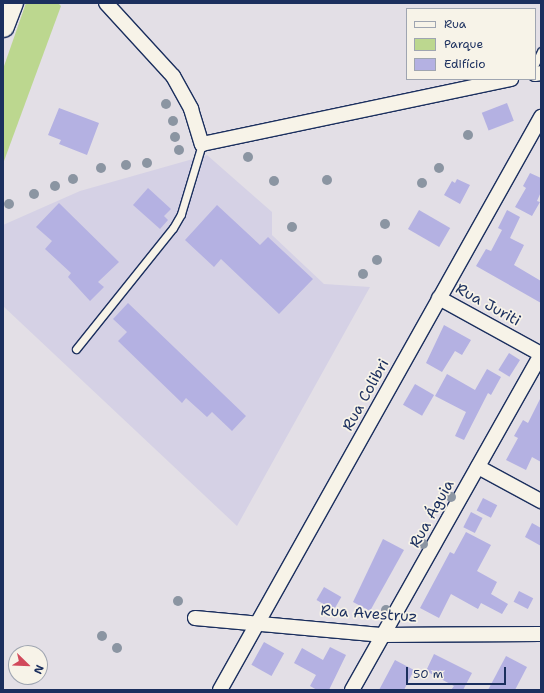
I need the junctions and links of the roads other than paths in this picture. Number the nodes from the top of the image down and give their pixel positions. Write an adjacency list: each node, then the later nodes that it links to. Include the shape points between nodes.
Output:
1 (12, 3): 3 (highway)
2 (106, 3): 8 (street, via 173,76 191,109)
3 (3, 26)
4 (541, 51): 5 (lane)
5 (536, 62)
6 (506, 80): 8 (street)
7 (541, 117): 9 (street, Rua Colibri)
8 (202, 144): 10 (lane, via 181,214 173,228)
9 (440, 298): 11 (street, Rua Juriti); 15 (street, Rua Colibri)
10 (76, 349)
11 (541, 354): 12 (street, Rua Águia)
12 (478, 467): 13 (street); 17 (street, Rua Águia)
13 (541, 501)
14 (195, 618): 15 (street, Rua Avestruz)
15 (258, 622): 17 (street, Rua Avestruz); 18 (street, Rua Colibri)
16 (541, 634): 17 (street, Rua Avestruz)
17 (383, 635): 19 (street, Rua Águia)
18 (220, 690)
19 (352, 690)

